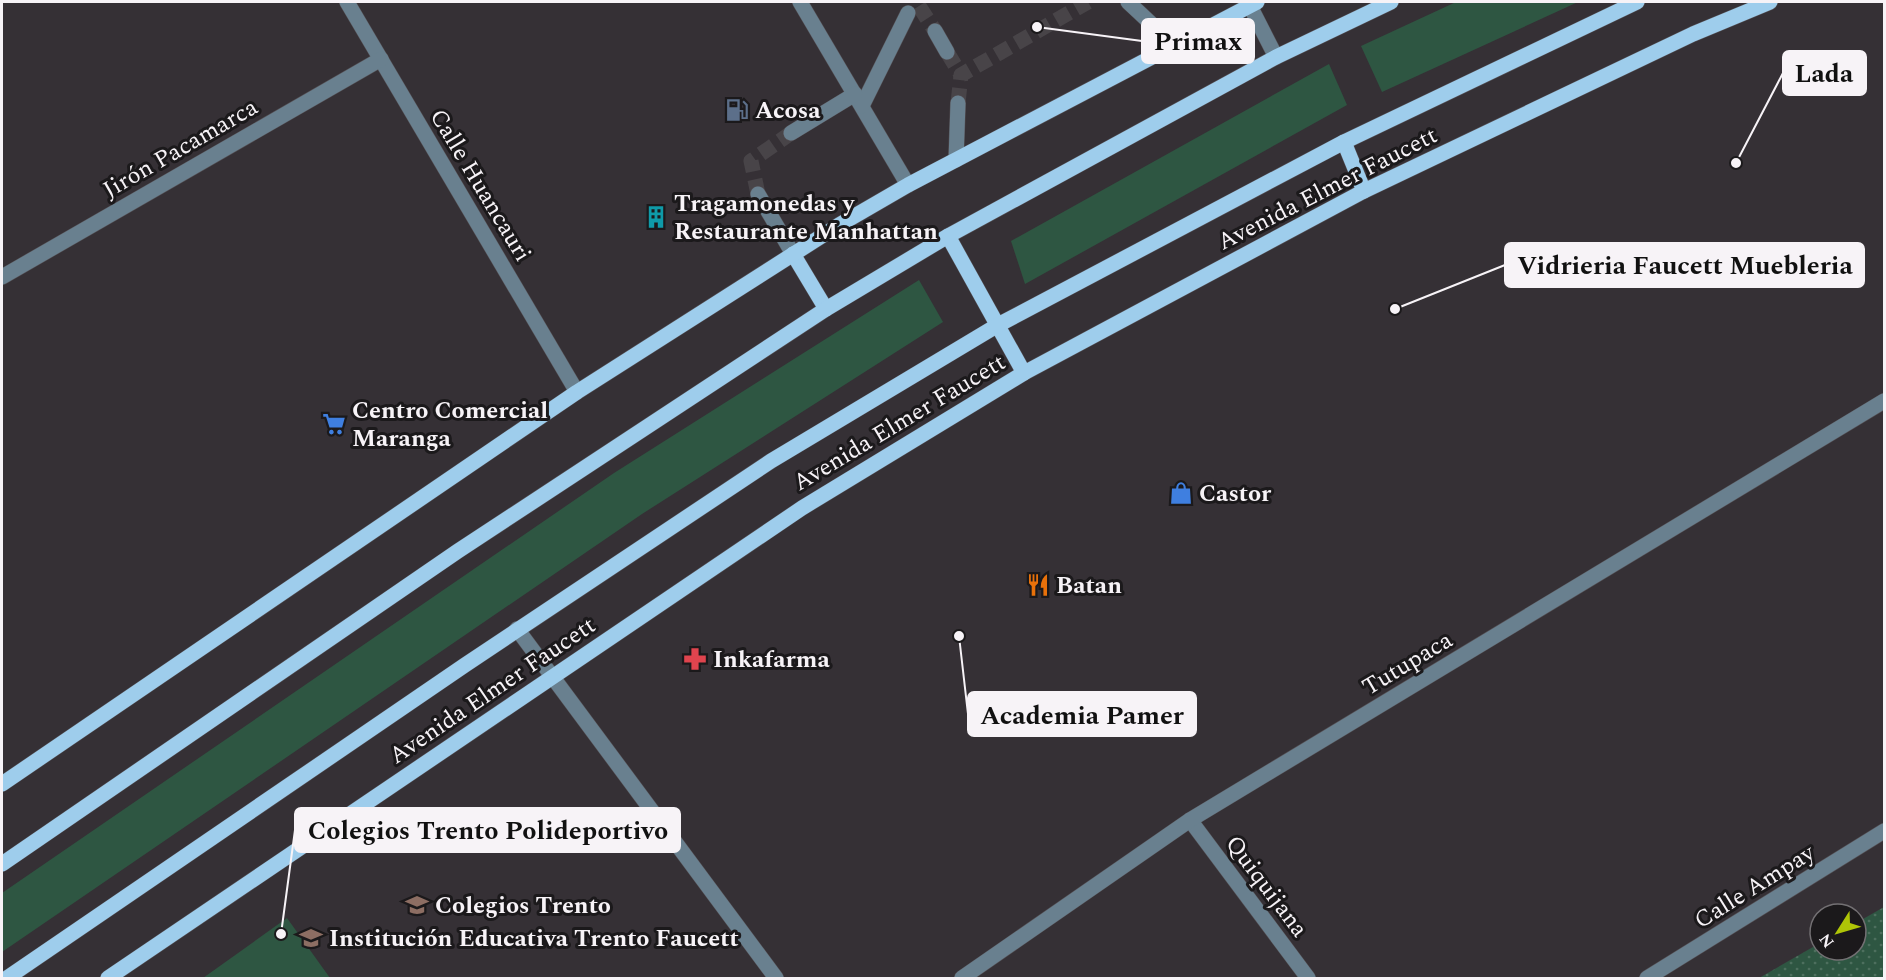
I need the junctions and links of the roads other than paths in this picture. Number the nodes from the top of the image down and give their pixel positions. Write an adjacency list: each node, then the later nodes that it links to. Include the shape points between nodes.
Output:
1 (347, 2): 13 (street, Calle Huancauri)
2 (800, 2): 14 (street)
3 (1128, 2): 10 (street)
4 (1391, 2): 12 (main road)
5 (1636, 2): 17 (main road, Avenida Elmer Faucett)
6 (1770, 2): 20 (main road, Avenida Elmer Faucett, via 1693,34)
7 (1252, 3): 10 (main road); 12 (street)
8 (908, 12): 14 (street)
9 (935, 31): 11 (street)
10 (1174, 45): 18 (main road)
11 (947, 52)
12 (1276, 57): 22 (main road)
13 (381, 59): 24 (street, Jirón Pacamarca); 28 (street, Calle Huancauri)
14 (858, 100): 16 (street); 19 (street)
15 (958, 103): 18 (street)
16 (791, 133)
17 (1344, 142): 20 (main road); 26 (main road, Avenida Elmer Faucett)
18 (956, 160): 19 (main road)
19 (908, 185): 23 (main road)
20 (1364, 191): 27 (main road, Avenida Elmer Faucett)
21 (758, 194): 23 (street)
22 (948, 236): 25 (main road); 26 (main road)
23 (793, 254): 25 (main road); 28 (main road)
24 (2, 277)
25 (826, 309): 35 (main road, via 458,551)
26 (998, 325): 27 (main road); 30 (main road, Avenida Elmer Faucett, via 771,461)
27 (1024, 372): 31 (main road, Avenida Elmer Faucett, via 802,508)
28 (577, 392): 32 (main road)
29 (1884, 401): 33 (street, Tutupaca)
30 (517, 629): 31 (street); 36 (main road, Avenida Elmer Faucett)
31 (553, 676): 37 (main road, Avenida Elmer Faucett); 38 (street)
32 (2, 784)
33 (1190, 820): 39 (street, Tutupaca); 40 (street, Quiquijana)
34 (1884, 831): 41 (street, Calle Ampay)
35 (2, 864)
36 (7, 978)
37 (108, 978)
38 (776, 978)
39 (962, 978)
40 (1308, 978)
41 (1647, 978)

